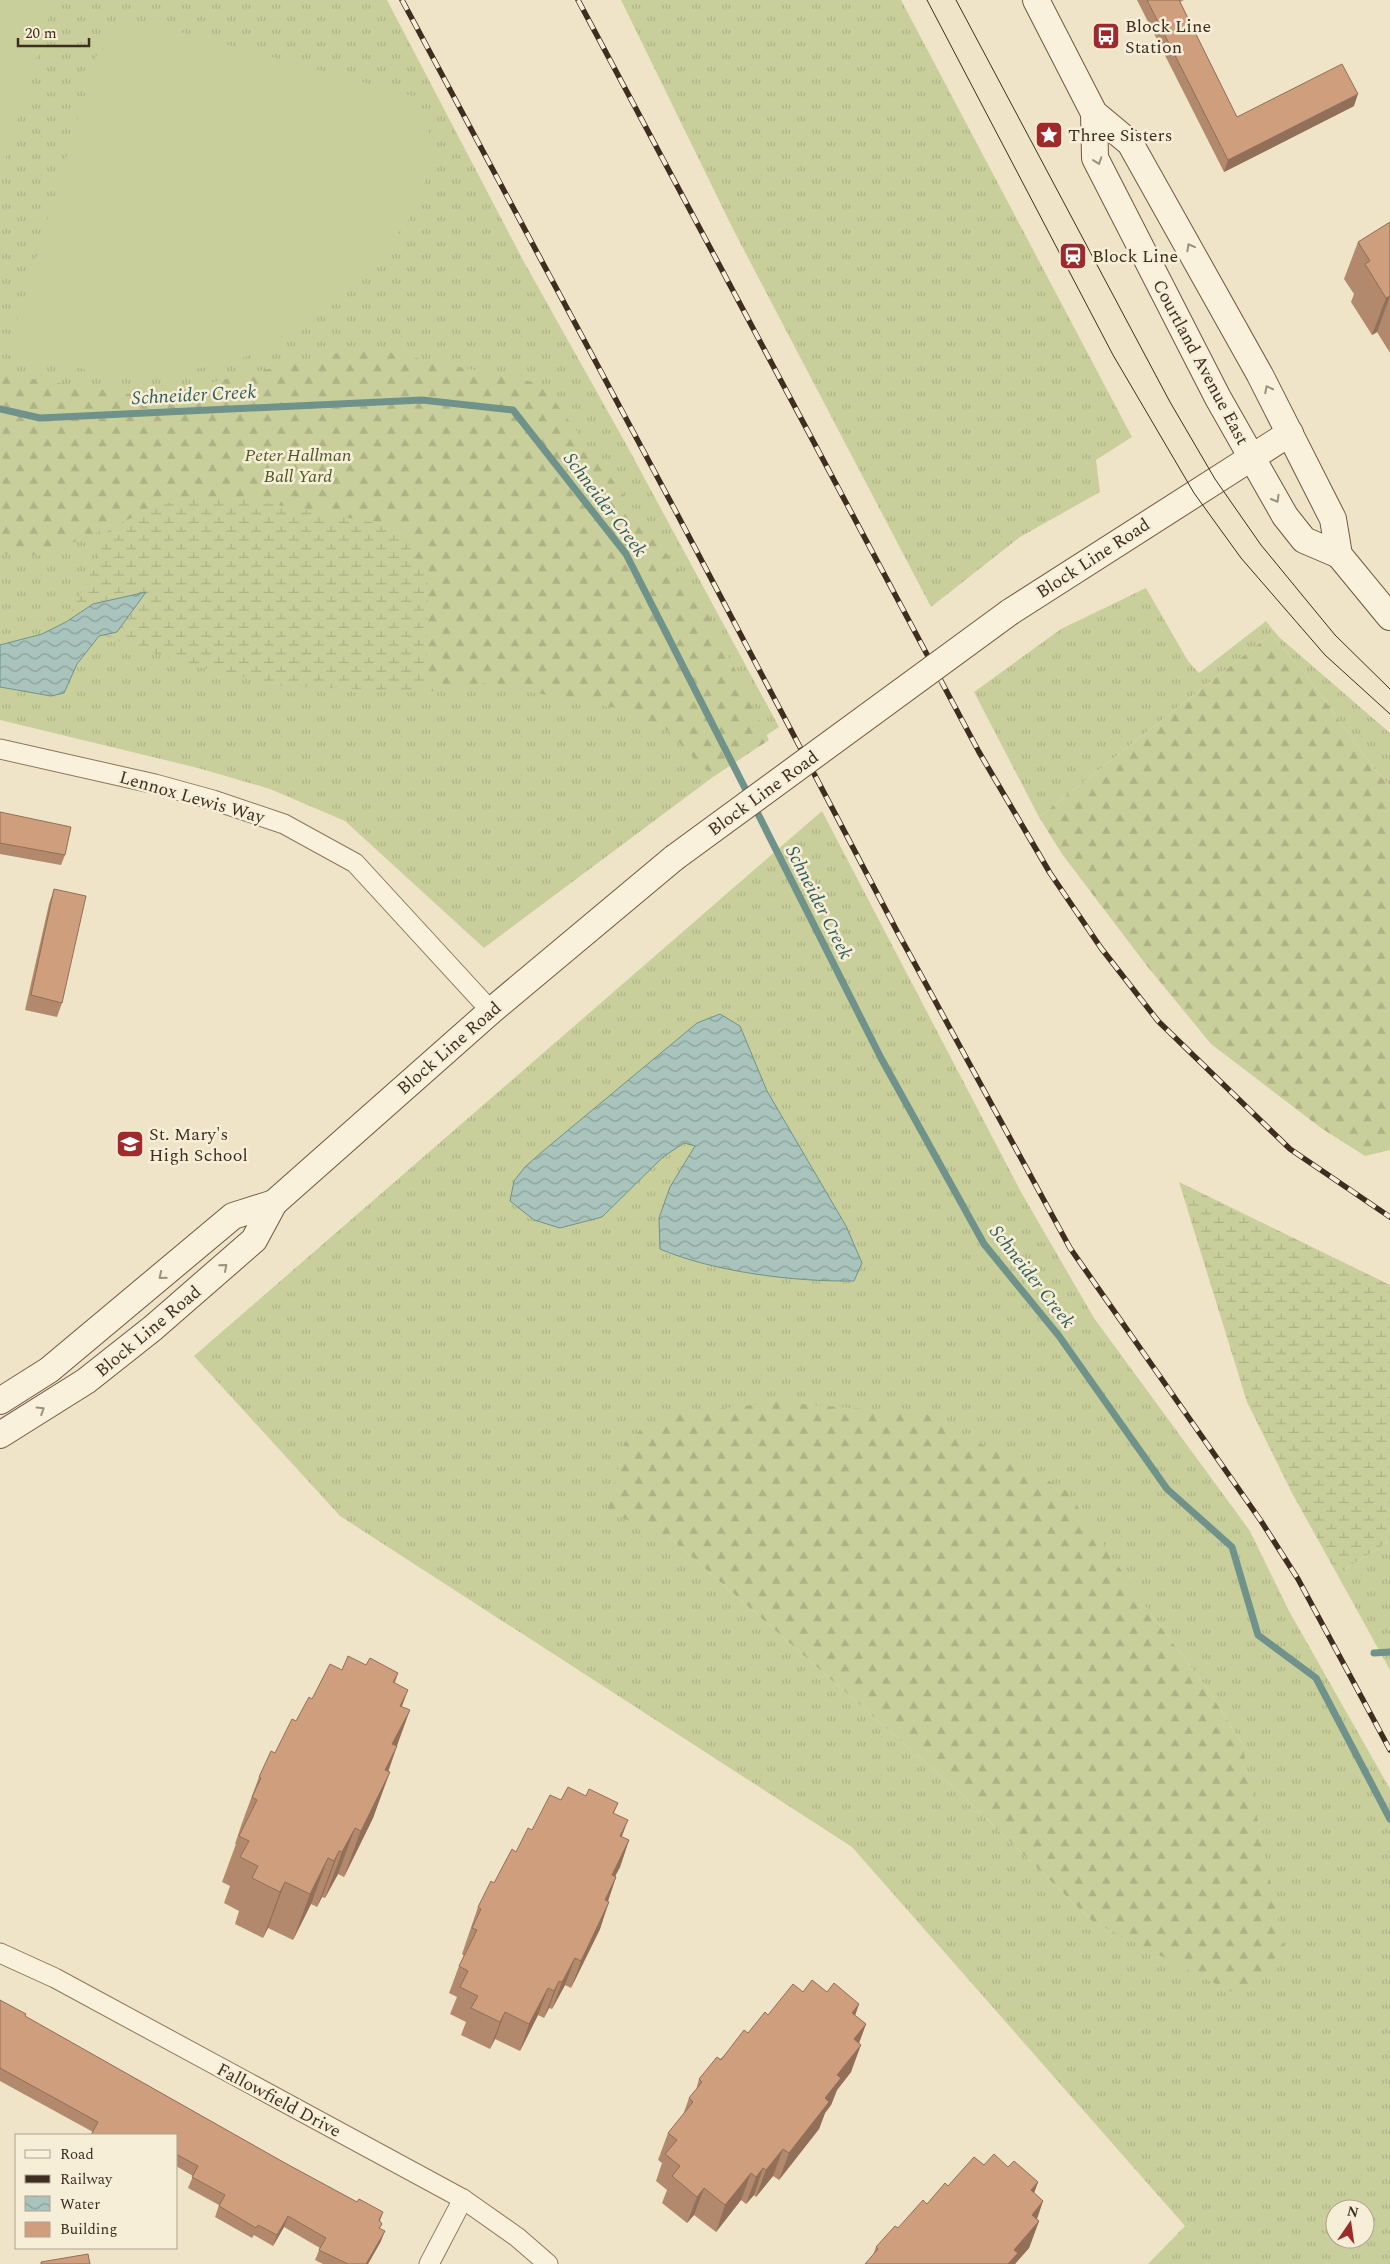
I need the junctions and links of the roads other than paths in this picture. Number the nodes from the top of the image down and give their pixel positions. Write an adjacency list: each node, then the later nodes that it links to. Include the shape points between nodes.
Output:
1 (1036, 0): 2 (street, Courtland Avenue East)
2 (1094, 113): 3 (street, Courtland Avenue East, one-way to 2, via 1130,143); 4 (street, Courtland Avenue East, one-way to 4, via 1095,158 1218,398)
3 (1290, 433): 4 (street, Block Line Road); 5 (street, Courtland Avenue East, via 1333,519)
4 (1252, 457): 5 (street, Courtland Avenue East, one-way to 5, via 1285,516 1304,540); 8 (street, Block Line Road, bridge, via 1010,612 674,858)
5 (1339, 555): 6 (street, Courtland Avenue East)
6 (1390, 617)
7 (0, 749): 8 (street, Lennox Lewis Way, via 163,786 284,824 355,863)
8 (491, 1011): 9 (street, Block Line Road)
9 (274, 1203): 10 (street, Block Line Road, one-way to 10, via 233,1216 49,1370); 11 (street, Block Line Road, one-way to 9, via 86,1382 153,1328 254,1240)
10 (0, 1401)
11 (0, 1435)
12 (0, 1953): 13 (street, Fallowfield Drive, via 55,1978)
13 (463, 2200): 14 (street); 15 (street, Fallowfield Drive, via 517,2237)
14 (429, 2264)
15 (548, 2264)

